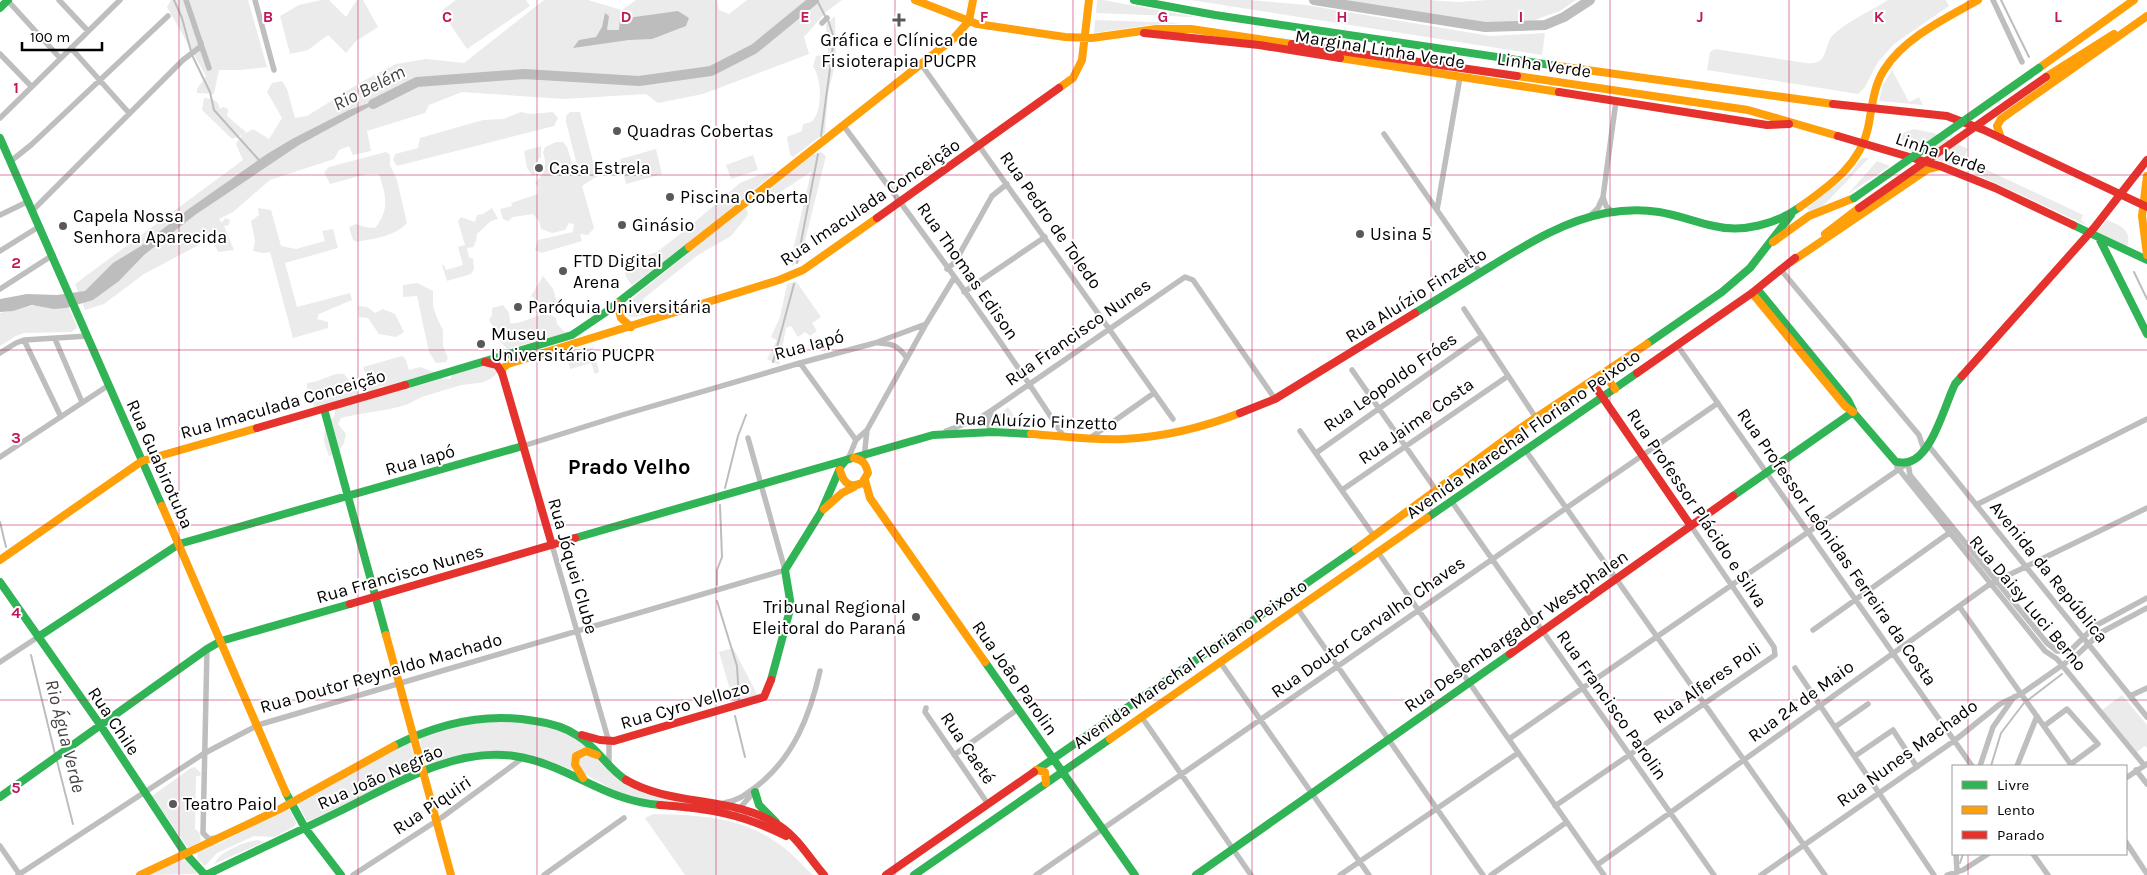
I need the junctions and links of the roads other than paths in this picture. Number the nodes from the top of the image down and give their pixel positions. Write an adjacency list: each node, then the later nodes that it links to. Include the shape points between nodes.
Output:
1 (59, 0): 18 (street)
2 (186, 0): 21 (street)
3 (256, 0): 30 (street)
4 (915, 0): 16 (main road, Linha Verde)
5 (973, 0): 16 (main road)
6 (1089, 0): 20 (main road, Rua Imaculada Conceição)
7 (1134, 0): 35 (main road, Linha Verde, via 1214,15)
8 (1978, 0): 35 (main road, Rua Aluízio Finzetto, via 1896,54 1876,84)
9 (1992, 0): 25 (street)
10 (2134, 0): 66 (main road, Avenida Marechal Floriano Peixoto, bridge, via 1854,198 1798,222)
11 (118, 1): 18 (street)
12 (4, 5): 24 (street)
13 (2147, 15): 27 (main road); 28 (main road, Avenida Marechal Floriano Peixoto)
14 (168, 16): 32 (street)
15 (827, 18): 17 (street)
16 (969, 21): 20 (main road, Linha Verde); 26 (main road, Rua Imaculada Conceição, via 954,38)
17 (822, 23)
18 (88, 31): 22 (street)
19 (1135, 32): 20 (main road, Linha Verde); 31 (main road, Marginal Linha Verde, via 1259,45); 38 (main road, Linha Verde, via 1174,28 1210,32 1725,106)
20 (1085, 38): 44 (main road, Rua Imaculada Conceição, via 1082,60 1073,78)
21 (200, 43): 29 (street); 36 (street, via 200,47)
22 (71, 48): 24 (street); 32 (street)
23 (0, 54): 33 (street)
24 (60, 58): 33 (street)
25 (2022, 62)
26 (921, 64): 39 (main road, Rua Imaculada Conceição); 44 (street, Rua Pedro de Toledo)
27 (2079, 65): 28 (main road); 42 (main road, via 2001,119 1997,126)
28 (2061, 67): 70 (main road, Avenida Marechal Floriano Peixoto, bridge, via 1859,208)
29 (209, 68)
30 (274, 70)
31 (1460, 77): 34 (main road, Marginal Linha Verde); 56 (street)
32 (100, 80): 36 (street); 46 (street)
33 (32, 86): 37 (street)
34 (1616, 101): 38 (main road, Marginal Linha Verde, via 1768,125); 51 (street)
35 (1870, 108): 42 (main road, Linha Verde, via 1946,116); 43 (main road, Rua Aluízio Finzetto)
36 (129, 113): 55 (street)
37 (0, 118)
38 (1798, 124): 43 (main road, Linha Verde)
39 (843, 126): 53 (street, Rua Thomas Edison); 78 (main road, Rua Imaculada Conceição)
40 (1384, 134): 56 (street)
41 (0, 138): 46 (main road, Rua Guabirotuba)
42 (2001, 138): 50 (main road, Linha Verde)
43 (1863, 143): 47 (main road, Linha Verde); 59 (main road, Rua Aluízio Finzetto, via 1847,170)
44 (979, 145): 49 (street, Rua Pedro de Toledo); 53 (main road, Rua Imaculada Conceição)
45 (2147, 160): 50 (main road)
46 (11, 161): 52 (main road, Rua Guabirotuba)
47 (1940, 166): 62 (main road, Linha Verde, via 1982,182); 70 (main road, via 1928,169)
48 (2147, 176): 54 (main road)
49 (1007, 184): 63 (street, Rua Pedro de Toledo); 71 (street, via 992,196 955,262)
50 (2121, 195): 54 (main road, Linha Verde); 62 (main road)
51 (1603, 197): 58 (street); 60 (street, via 1598,208)
52 (29, 201): 55 (main road, Rua Guabirotuba); 57 (street)
53 (900, 202): 71 (street, Rua Thomas Edison); 81 (main road, Rua Imaculada Conceição, via 803,270)
54 (2145, 206): 68 (main road, via 2143,231)
55 (33, 210): 61 (main road, Rua Guabirotuba)
56 (1437, 210): 73 (street)
57 (1, 212)
58 (1612, 212): 59 (main road, Rua Aluízio Finzetto, via 1664,213 1729,228 1762,224); 60 (main road, Rua Aluízio Finzetto)
59 (1793, 212): 66 (main road, Avenida Marechal Floriano Peixoto)
60 (1588, 217): 73 (main road, Rua Aluízio Finzetto, via 1550,231)
61 (40, 226): 65 (street); 67 (main road, Rua Guabirotuba)
62 (2090, 233): 64 (main road, Linha Verde); 125 (main road, via 1958,380 1948,397 1935,434)
63 (1045, 237): 77 (street); 82 (street, Rua Pedro de Toledo)
64 (2099, 238): 69 (main road, Linha Verde); 83 (main road)
65 (0, 251)
66 (1761, 254): 96 (main road, Avenida Marechal Floriano Peixoto, via 1722,292)
67 (53, 255): 75 (street); 84 (main road, Rua Guabirotuba)
68 (2147, 255)
69 (2147, 260)
70 (1791, 262): 72 (main road, Avenida Marechal Floriano Peixoto)
71 (947, 269): 74 (street, Rua Thomas Edison)
72 (1781, 270): 76 (main road, Avenida Marechal Floriano Peixoto); 125 (street, Avenida da República, via 1920,435)
73 (1480, 272): 104 (main road, Rua Aluízio Finzetto)
74 (954, 278): 77 (street, Rua Thomas Edison); 80 (street)
75 (0, 289)
76 (1755, 291): 89 (main road, Avenida Marechal Floriano Peixoto); 110 (main road, Rua Daisy Luci Berno, via 1848,400)
77 (964, 292): 100 (street, Rua Thomas Edison)
78 (617, 303): 81 (main road, via 621,318); 92 (main road, Rua Imaculada Conceição, via 572,334)
79 (1464, 309): 85 (street)
80 (926, 324): 88 (street, Rua Iapó); 91 (street)
81 (631, 327): 95 (main road, Rua Imaculada Conceição, via 508,364)
82 (1109, 329): 100 (street, Rua Francisco Nunes); 102 (street, Rua Pedro de Toledo); 104 (street, Rua Francisco Nunes, via 1181,278 1188,277)
83 (2147, 334)
84 (88, 336): 86 (street); 99 (main road, Rua Guabirotuba)
85 (1482, 336): 97 (street); 107 (street, Rua Leopoldo Fróes)
86 (55, 339): 87 (street); 105 (street)
87 (24, 340): 90 (street); 111 (street)
88 (875, 343): 91 (street, Rua Iapó, via 898,346); 93 (street, Rua Iapó)
89 (1677, 345): 101 (main road, Avenida Marechal Floriano Peixoto); 106 (street, Rua Professor Leônidas Ferreira da Costa)
90 (0, 353)
91 (907, 358): 115 (street)
92 (483, 361): 95 (main road, via 497,366); 108 (main road, Rua Imaculada Conceição)
93 (800, 363): 122 (street); 123 (street, Rua Iapó)
94 (1352, 370): 107 (street)
95 (502, 373): 123 (main road, Rua Jóquei Clube)
96 (1604, 374): 98 (main road, Avenida Marechal Floriano Peixoto); 101 (main road)
97 (1508, 376): 112 (street); 124 (street, Rua Jaime Costa)
98 (1592, 382): 103 (main road, Rua Professor Plácido e Silva); 112 (main road, Avenida Marechal Floriano Peixoto)
99 (109, 385): 105 (street); 133 (main road, Rua Guabirotuba)
100 (1030, 385): 109 (street, Rua Francisco Nunes); 119 (street, Rua Thomas Edison)
101 (1615, 389): 103 (main road, Avenida Marechal Floriano Peixoto)
102 (1154, 393): 113 (street, Rua Pedro de Toledo); 121 (street)
103 (1603, 397): 126 (main road, Avenida Marechal Floriano Peixoto); 129 (main road, Rua Professor Plácido e Silva)
104 (1275, 399): 121 (main road, Rua Aluízio Finzetto, via 1220,421 1170,433 1123,439)
105 (82, 402): 111 (street)
106 (1718, 403): 129 (street, Rua Doutor Carvalho Chaves); 138 (street, Rua Professor Leônidas Ferreira da Costa)
107 (1378, 408): 124 (street); 127 (street, Rua Leopoldo Fróes)
108 (324, 409): 133 (main road, Rua Imaculada Conceição); 144 (main road)
109 (992, 410): 117 (street, via 987,421); 118 (street, Rua Francisco Nunes, via 978,419)
110 (1853, 412): 132 (main road, Rua Daisy Luci Berno); 138 (main road, Rua Desembargador Westphalen)
111 (60, 417): 130 (street)
112 (1536, 418): 143 (main road, Avenida Marechal Floriano Peixoto)
113 (1173, 419)
114 (2147, 419): 147 (street)
115 (867, 430): 122 (street); 128 (street)
116 (1300, 431): 127 (street)
117 (993, 432): 118 (main road, Rua Aluízio Finzetto); 119 (main road, Rua Aluízio Finzetto)
118 (933, 435): 128 (main road, Rua Francisco Nunes)
119 (1064, 437): 121 (main road, Rua Aluízio Finzetto)
120 (748, 438): 140 (street)
121 (1089, 438)
122 (856, 440): 131 (street)
123 (523, 446): 144 (main road, Rua Iapó); 156 (main road, Rua Jóquei Clube)
124 (1406, 446): 142 (street, Rua Jaime Costa); 143 (street)
125 (1926, 447): 135 (main road); 147 (street, Avenida da República)
126 (1526, 451): 146 (main road, Avenida Marechal Floriano Peixoto); 148 (street)
127 (1316, 453): 142 (street)
128 (864, 454): 131 (main road, Rua Francisco Nunes); 134 (street)
129 (1642, 455): 148 (street, Rua Doutor Carvalho Chaves); 151 (main road, Rua Professor Plácido e Silva)
130 (0, 457)
131 (850, 459): 134 (main road, via 857,458); 136 (main road); 140 (main road, Rua Francisco Nunes)
132 (1892, 459): 135 (main road, via 1900,464); 137 (street, Rua Daisy Luci Berno)
133 (142, 461): 155 (main road, Rua Guabirotuba); 159 (main road, Rua Imaculada Conceição)
134 (865, 463): 139 (main road, via 868,472)
135 (1908, 463): 137 (street); 164 (street, Rua Daisy Luci Berno, via 1910,476)
136 (840, 470): 141 (main road, via 842,480); 150 (main road)
137 (1898, 470): 152 (street); 153 (street, Rua Daisy Luci Berno)
138 (1767, 473): 151 (main road, Rua Desembargador Westphalen); 152 (street, Rua Professor Leônidas Ferreira da Costa)
139 (865, 480): 141 (main road); 145 (main road, Rua João Parolin)
140 (761, 484): 156 (main road, Rua Francisco Nunes); 161 (street)
141 (853, 486): 145 (main road, Rua João Parolin); 150 (main road)
142 (1342, 490): 154 (street)
143 (1436, 490): 154 (main road, Avenida Marechal Floriano Peixoto)
144 (348, 496): 155 (main road, Rua Iapó); 166 (main road)
145 (870, 498): 203 (main road, Rua João Parolin)
146 (1452, 502): 157 (main road, Avenida Marechal Floriano Peixoto); 158 (street, Rua Francisco Parolin)
147 (1976, 505): 160 (street, Avenida da República)
148 (1566, 508): 158 (street, Rua Doutor Carvalho Chaves); 162 (street)
149 (2147, 508): 160 (street, Rua 24 de Maio)
150 (820, 512): 161 (main road)
151 (1691, 526): 162 (main road, Rua Desembargador Westphalen); 165 (street, Rua Professor Plácido e Silva)
152 (1808, 532): 165 (street); 168 (street, Rua Professor Leônidas Ferreira da Costa)
153 (1949, 533): 164 (street, Rua Daisy Luci Berno); 168 (street)
154 (1374, 536): 224 (main road, Avenida Marechal Floriano Peixoto)
155 (179, 544): 176 (main road, Rua Iapó); 179 (main road, Rua Guabirotuba)
156 (552, 545): 166 (main road, Rua Francisco Nunes); 175 (street, Rua Jóquei Clube)
157 (1377, 551): 170 (main road, Avenida Marechal Floriano Peixoto); 172 (street)
158 (1492, 559): 172 (street, Rua Doutor Carvalho Chaves); 174 (street, Rua Francisco Parolin)
159 (0, 560)
160 (2025, 566): 164 (street, Rua 24 de Maio); 178 (street, Avenida da República)
161 (785, 570): 175 (street, Rua Doutor Reynaldo Machado); 217 (main road, Rua Cyro Vellozo, via 791,596 789,613 769,689 764,697)
162 (1616, 579): 174 (main road, Rua Desembargador Westphalen); 177 (street)
163 (0, 582): 176 (main road, Rua Chile)
164 (1993, 582): 169 (street, Rua 24 de Maio); 178 (street, Rua Daisy Luci Berno, via 2047,643 2059,652 2073,650); 184 (street, Rua Daisy Luci Berno, via 2045,652)
165 (1732, 585): 177 (street); 182 (street, Rua Professor Plácido e Silva)
166 (375, 597): 179 (main road, Rua Francisco Nunes); 193 (main road)
167 (2147, 598): 178 (street, via 2100,623)
168 (1856, 600): 173 (street); 183 (street, Rua Professor Leônidas Ferreira da Costa)
169 (1959, 606): 183 (street, Rua 24 de Maio); 198 (street)
170 (1297, 608): 187 (main road, Avenida Marechal Floriano Peixoto); 189 (street)
171 (2147, 608): 180 (street, Rua Nunes Machado, via 2109,627)
172 (1419, 610): 189 (street, Rua Doutor Carvalho Chaves); 192 (street)
173 (1813, 630)
174 (1542, 631): 192 (main road, Rua Desembargador Westphalen); 194 (street, Rua Francisco Parolin)
175 (577, 632): 193 (street, Rua Doutor Reynaldo Machado); 217 (street, Rua Jóquei Clube)
176 (38, 637): 186 (street, Rua Iapó); 209 (main road, Rua Chile)
177 (1657, 637): 194 (street); 199 (street)
178 (2083, 638): 180 (street, Avenida da República)
179 (221, 641): 181 (main road, Rua Francisco Nunes); 208 (main road, Rua Guabirotuba)
180 (2088, 644): 185 (street, Rua Nunes Machado); 196 (street, Avenida da República)
181 (207, 649): 209 (main road, Rua Francisco Nunes); 219 (street)
182 (1776, 653): 199 (street, Rua Alferes Poli)
183 (1893, 653): 201 (street, Rua 24 de Maio); 216 (street, Rua Professor Leônidas Ferreira da Costa)
184 (2057, 659): 185 (street); 188 (street, Rua Daisy Luci Berno)
185 (2071, 659): 188 (street, Rua Nunes Machado)
186 (0, 662)
187 (1220, 662): 204 (main road, Avenida Marechal Floriano Peixoto); 207 (street)
188 (2062, 665): 198 (street, Rua Nunes Machado); 231 (street, Rua Daisy Luci Berno)
189 (1338, 666): 207 (street, Rua Doutor Carvalho Chaves); 214 (street)
190 (1796, 668): 201 (street)
191 (820, 671): 240 (street, via 815,697 794,744)
192 (1469, 683): 214 (main road, Rua Desembargador Westphalen); 215 (street)
193 (399, 684): 208 (street, Rua Doutor Reynaldo Machado); 213 (main road)
194 (1582, 688): 215 (street); 221 (street, Rua Francisco Parolin)
195 (2147, 688): 196 (street)
196 (2130, 696): 206 (street, Avenida da República)
197 (2014, 697): 198 (street, Rua Nunes Machado); 216 (street, Rua Nunes Machado, via 2000,704); 228 (street, via 1992,728)
198 (2024, 698): 205 (street)
199 (1704, 704): 221 (street, Rua Alferes Poli); 225 (street)
200 (1868, 704): 211 (street)
201 (1821, 705): 211 (street); 225 (street, Rua 24 de Maio)
202 (926, 708): 220 (street, Rua Caeté, via 925,712)
203 (1018, 709): 220 (street); 224 (main road, Rua João Parolin)
204 (1141, 716): 236 (main road, Avenida Marechal Floriano Peixoto); 237 (street)
205 (2037, 716): 210 (street); 229 (street)
206 (2147, 717)
207 (1260, 720): 237 (street, Rua Doutor Carvalho Chaves); 245 (street)
208 (258, 725): 219 (street, Rua Doutor Reynaldo Machado); 248 (main road, Rua Guabirotuba)
209 (101, 726): 243 (main road, Rua Chile); 247 (main road, Rua Francisco Nunes)
210 (2044, 726): 230 (street); 230 (street, via 2067,709 2098,744)
211 (1836, 727): 222 (street)
212 (573, 732): 213 (main road, Rua Cyro Vellozo, via 530,719 493,716 451,722); 217 (main road, Rua Cyro Vellozo); 226 (main road, via 590,744)
213 (413, 735): 235 (main road); 248 (main road, Rua Cyro Vellozo)
214 (1389, 739): 245 (main road, Rua Desembargador Westphalen); 252 (street)
215 (1508, 739): 218 (street)
216 (1954, 741): 227 (street, Rua Professor Leônidas Ferreira da Costa); 232 (street, Rua Nunes Machado)
217 (609, 742): 226 (street, Rua Jóquei Clube)
218 (1518, 753): 251 (street); 252 (street)
219 (203, 754): 243 (street, Rua Doutor Reynaldo Machado); 261 (street, via 202,833 210,839)
220 (954, 755): 250 (street, Rua Caeté)
221 (1630, 755): 251 (street, Rua Alferes Poli); 254 (street, Rua Francisco Parolin)
222 (1855, 756): 232 (street, via 1893,730); 246 (street)
223 (525, 757): 235 (main road, Rua João Negrão, via 478,755); 239 (main road, Rua João Negrão); 256 (street, Rua Piquiri)
224 (1053, 758): 233 (main road, Avenida Marechal Floriano Peixoto); 236 (main road, Rua João Parolin)
225 (1744, 760): 254 (street, Rua 24 de Maio); 264 (street)
226 (607, 764): 239 (main road, via 590,751 581,752 576,756 575,766); 249 (main road, via 619,776 639,786)
227 (1971, 765)
228 (1980, 765)
229 (2017, 765)
230 (2071, 765)
231 (2145, 765): 234 (street)
232 (1918, 767): 246 (street, Rua Nunes Machado)
233 (1036, 770): 241 (main road, via 1045,772); 250 (main road, Avenida Marechal Floriano Peixoto)
234 (2136, 770): 238 (street); 242 (street)
235 (423, 772): 256 (main road); 259 (main road, Rua João Negrão)
236 (1062, 772): 241 (main road, Avenida Marechal Floriano Peixoto); 260 (main road, Rua João Parolin)
237 (1181, 774): 260 (street, Rua Doutor Carvalho Chaves); 266 (street)
238 (2127, 777)
239 (584, 780): 253 (main road, Rua João Negrão, via 612,795 636,802)
240 (762, 783): 244 (street); 249 (street, via 740,799)
241 (1046, 783): 285 (main road, Avenida Marechal Floriano Peixoto)
242 (2147, 784)
243 (144, 792): 267 (main road, Rua Chile); 276 (street, Rua Doutor Reynaldo Machado)
244 (755, 792): 253 (street); 258 (main road, via 758,804)
245 (1312, 793): 266 (main road, Rua Desembargador Westphalen); 271 (street)
246 (1880, 793): 264 (street, Rua Nunes Machado); 298 (street)
247 (0, 797)
248 (290, 803): 259 (main road, Rua Guabirotuba); 261 (main road, Rua Cyro Vellozo)
249 (722, 804): 253 (main road)
250 (988, 804): 284 (main road, Avenida Marechal Floriano Peixoto)
251 (1555, 806): 257 (street)
252 (1437, 808): 271 (street); 292 (street)
253 (737, 811): 258 (main road); 262 (main road)
254 (1670, 813): 272 (street, Rua 24 de Maio); 295 (street, Rua Francisco Parolin)
255 (624, 818): 282 (street)
256 (436, 821): 280 (street, Rua Piquiri); 281 (main road)
257 (1567, 822): 272 (street); 293 (street)
258 (781, 827): 262 (main road)
259 (305, 828): 278 (main road, Rua João Negrão); 279 (main road, Rua Guabirotuba)
260 (1102, 829): 286 (street, Rua Doutor Carvalho Chaves); 287 (main road, Rua João Parolin)
261 (220, 838): 267 (main road, Rua Cyro Vellozo)
262 (796, 844): 283 (main road)
263 (2127, 844): 275 (street)
264 (1804, 845): 296 (street, Rua Nunes Machado); 297 (street)
265 (0, 846): 276 (street)
266 (1233, 849): 288 (main road, Rua Desembargador Westphalen); 289 (street)
267 (185, 853): 277 (main road, Rua Cyro Vellozo); 278 (main road, Rua Chile)
268 (1956, 855): 274 (street)
269 (1987, 855): 273 (street)
270 (2034, 855): 299 (street)
271 (1360, 861): 290 (street); 291 (street)
272 (1597, 865): 294 (street)
273 (1964, 872): 274 (street)
274 (1952, 874)
275 (2147, 874)
276 (19, 875)
277 (140, 875)
278 (206, 875)
279 (340, 875)
280 (354, 875)
281 (451, 875)
282 (544, 875)
283 (824, 875)
284 (886, 875)
285 (914, 875)
286 (1036, 875)
287 (1135, 875)
288 (1196, 875)
289 (1251, 875)
290 (1340, 875)
291 (1369, 875)
292 (1483, 875)
293 (1491, 875)
294 (1603, 875)
295 (1714, 875)
296 (1761, 875)
297 (1825, 875)
298 (1934, 875)
299 (2048, 875)

